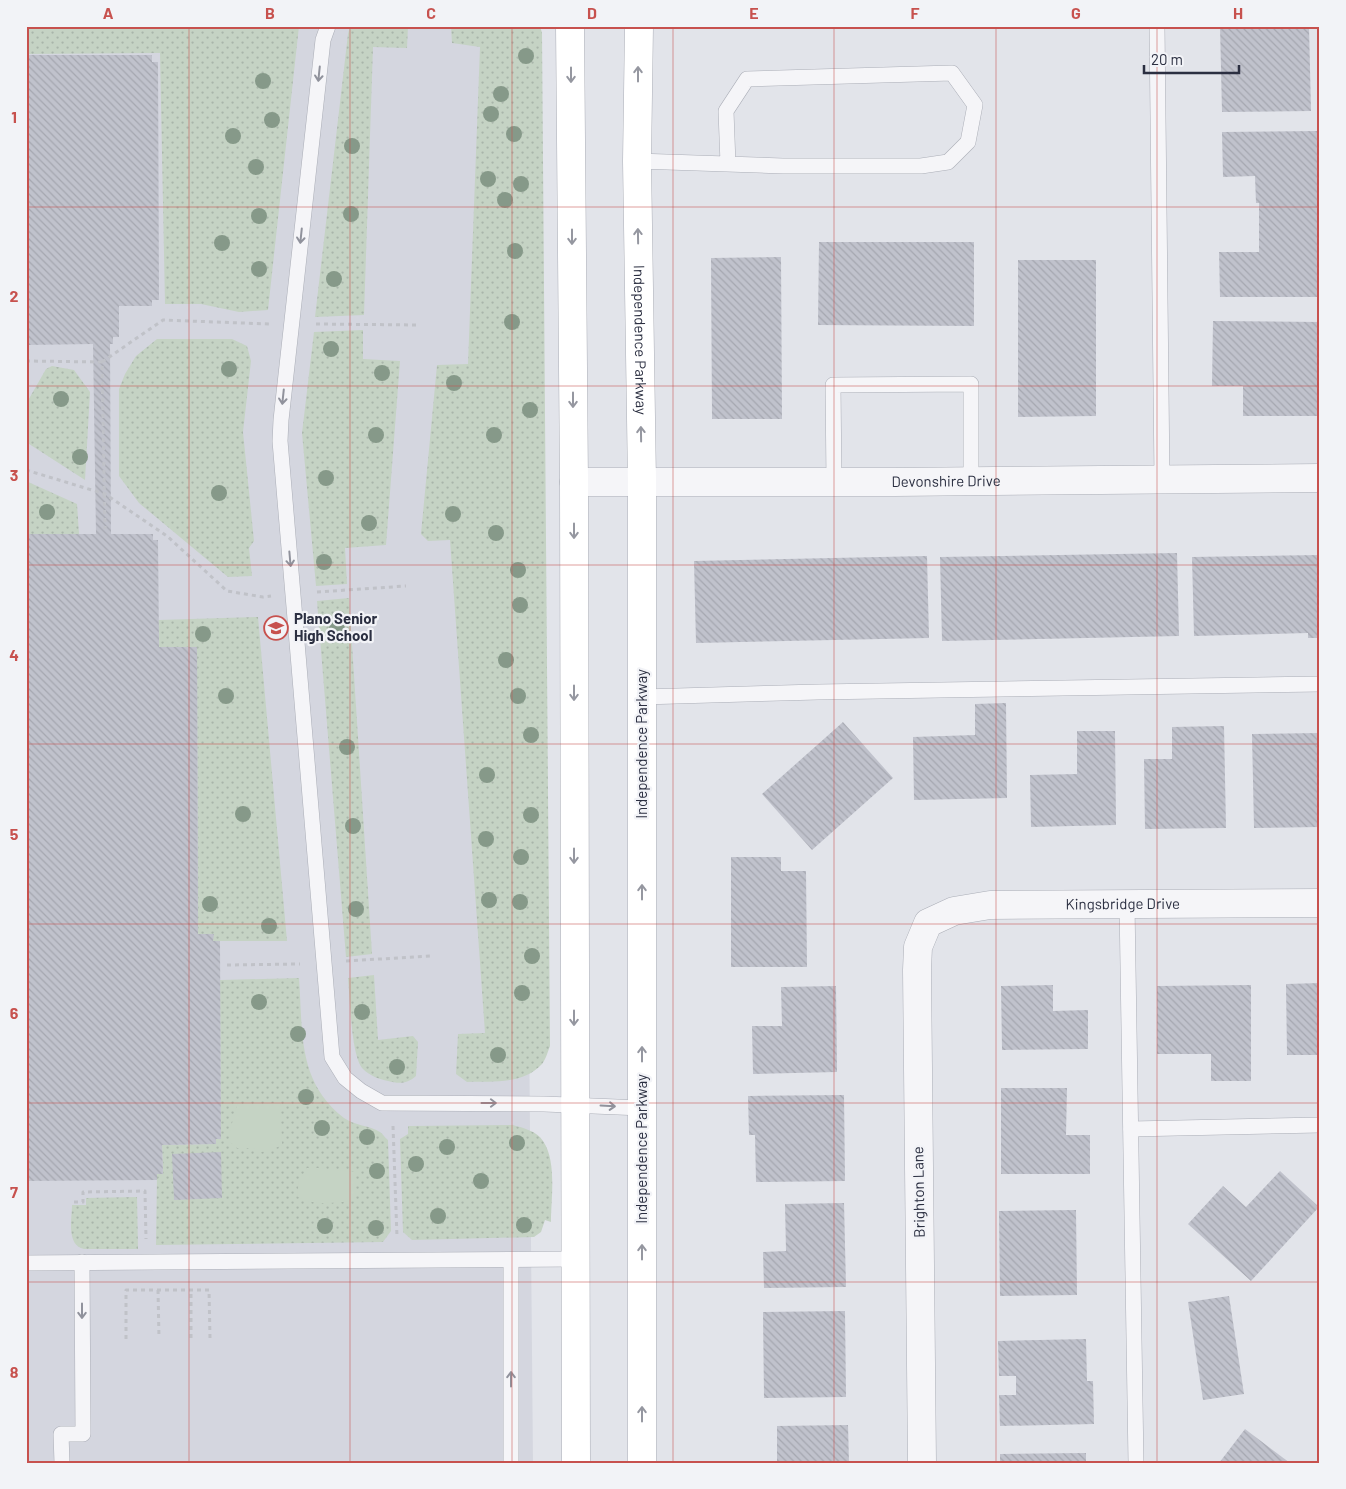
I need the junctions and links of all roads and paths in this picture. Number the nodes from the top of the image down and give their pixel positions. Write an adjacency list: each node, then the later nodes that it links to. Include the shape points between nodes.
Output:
1 (328, 26): 7 (lane, one-way to 7, via 323,40)
2 (570, 26): 15 (main road, one-way to 15)
3 (639, 26): 5 (main road, Independence Parkway, one-way to 3)
4 (1157, 26): 13 (lane)
5 (638, 161): 6 (lane); 16 (main road, Independence Parkway, one-way to 5)
6 (728, 164): 6 (lane, via 921,166 948,162 968,142 975,105 952,72 747,79 726,111)
7 (292, 324): 8 (path); 10 (path, via 163,320); 21 (lane, one-way to 21, via 280,441)
8 (420, 325)
9 (26, 361): 10 (path)
10 (102, 362): 18 (path)
11 (26, 470): 18 (path)
12 (1320, 478): 13 (street, Devonshire Drive)
13 (1162, 479): 14 (street, Devonshire Drive)
14 (971, 481): 17 (street, Devonshire Drive); 17 (lane, via 972,384 833,385)
15 (574, 482): 16 (street, Devonshire Drive); 28 (main road, one-way to 28)
16 (642, 482): 17 (street, Devonshire Drive); 23 (main road, Independence Parkway)
17 (834, 482)
18 (105, 494): 19 (path); 21 (path, via 166,536 227,591 263,597)
19 (105, 529)
20 (406, 586): 21 (path)
21 (293, 594): 27 (lane, via 332,1057 345,1078 361,1091 382,1103)
22 (1320, 684): 23 (lane)
23 (642, 697): 29 (main road, Independence Parkway, one-way to 23)
24 (1320, 903): 25 (street, Kingsbridge Drive)
25 (1127, 904): 26 (street, Kingsbridge Drive, via 990,905 954,912); 31 (lane)
26 (928, 924): 49 (street, Brighton Lane, via 918,947 917,970)
27 (392, 1103): 28 (lane, one-way to 28); 35 (path)
28 (574, 1105): 29 (lane, one-way to 29); 34 (main road)
29 (642, 1108): 48 (main road, Independence Parkway, one-way to 29)
30 (1320, 1125): 31 (lane)
31 (1130, 1129): 50 (lane)
32 (74, 1202): 33 (path, via 84,1202 83,1192 145,1191)
33 (146, 1247)
34 (575, 1259): 36 (lane); 47 (main road)
35 (398, 1260): 36 (lane); 37 (lane)
36 (511, 1260): 46 (lane, one-way to 36)
37 (82, 1262): 38 (lane); 45 (lane, one-way to 45, via 83,1434 61,1434)
38 (26, 1263)
39 (158, 1290): 40 (path); 41 (path); 44 (path, via 126,1290)
40 (191, 1290): 42 (path); 43 (path, via 209,1290)
41 (159, 1338)
42 (191, 1338)
43 (210, 1338)
44 (126, 1339)
45 (62, 1463)
46 (511, 1463)
47 (576, 1463)
48 (642, 1463)
49 (922, 1463)
50 (1136, 1463)

